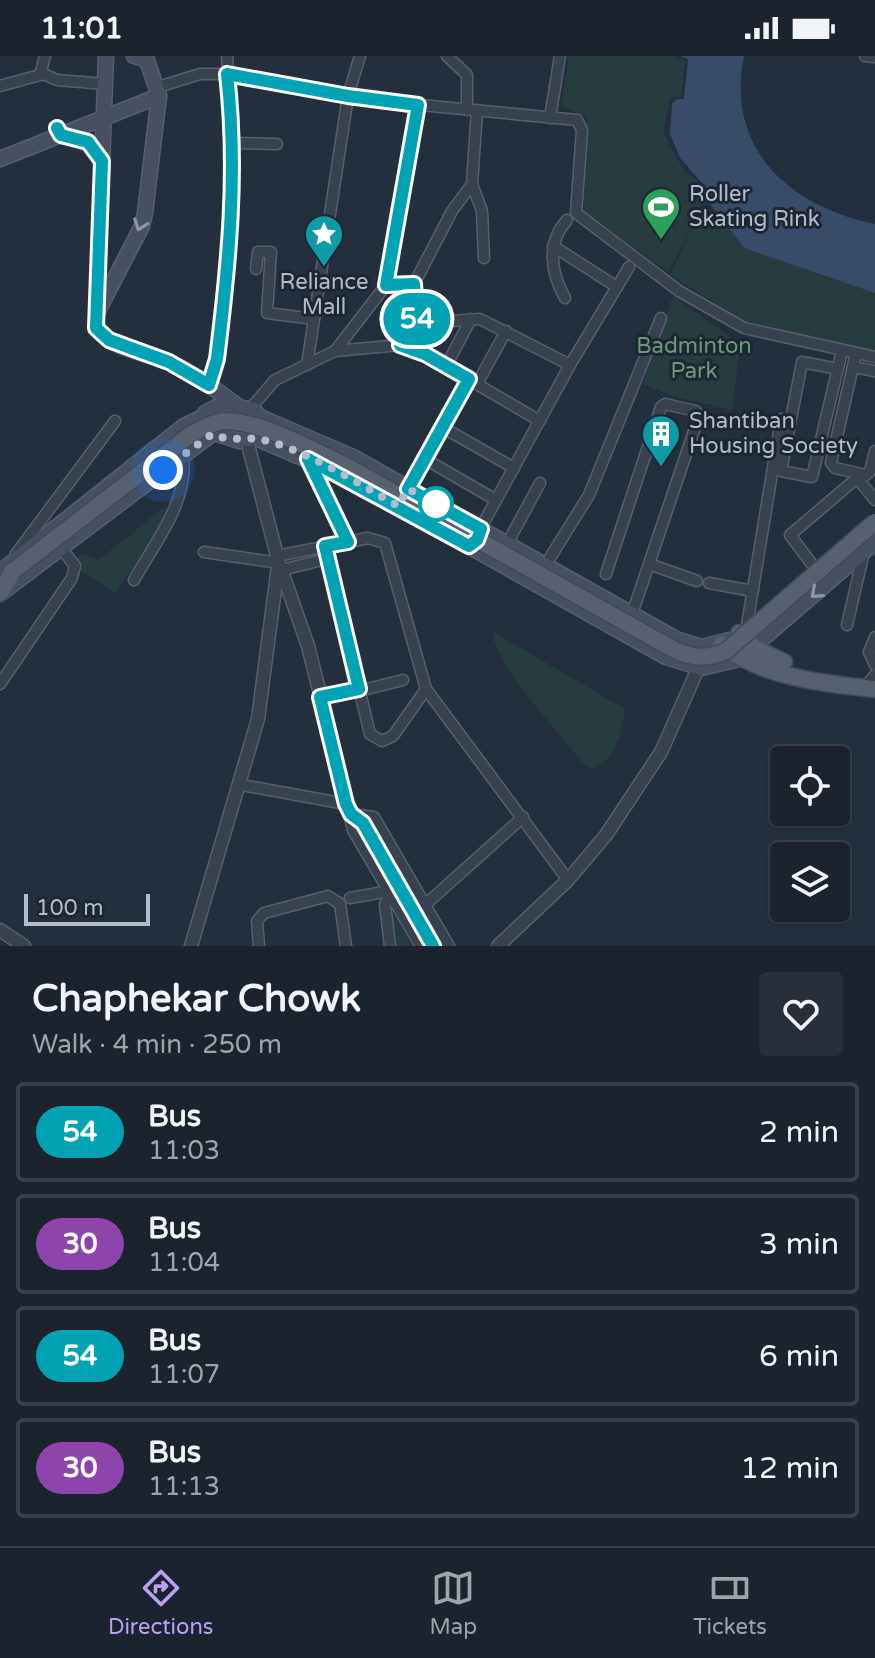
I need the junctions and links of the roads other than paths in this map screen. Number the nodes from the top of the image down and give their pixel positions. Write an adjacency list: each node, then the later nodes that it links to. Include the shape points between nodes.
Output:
1 (45, 56): 10 (street)
2 (106, 56): 12 (main road)
3 (134, 56): 14 (main road, via 147,60)
4 (227, 56): 11 (street)
5 (360, 56): 15 (street)
6 (447, 56): 17 (street, via 467,75)
7 (560, 56): 19 (street)
8 (865, 56): 9 (street)
9 (875, 57)
10 (41, 73): 12 (street, via 57,80); 13 (street)
11 (227, 74): 14 (street, via 200,74); 15 (street); 21 (street)
12 (106, 84): 18 (main road)
13 (0, 86)
14 (158, 91): 18 (main road); 36 (main road, one-way to 36, via 142,226)
15 (348, 96): 16 (street); 38 (street)
16 (418, 105): 17 (street); 33 (street)
17 (472, 110): 19 (street); 26 (street)
18 (106, 114): 20 (main road); 25 (main road)
19 (550, 118): 44 (street, via 577,120 582,127 576,213 718,315 763,333)
20 (59, 132): 23 (main road); 24 (main road); 25 (main road, via 88,142)
21 (234, 143): 22 (street); 54 (street, via 227,274)
22 (277, 144)
23 (0, 150)
24 (0, 159)
25 (102, 161): 36 (main road)
26 (472, 184): 29 (street, via 482,211); 32 (street)
27 (567, 220): 28 (street)
28 (553, 246): 34 (street); 35 (street, via 552,268)
29 (484, 258)
30 (629, 267): 34 (street)
31 (256, 269): 38 (street, via 258,252 271,252 267,313)
32 (414, 284): 33 (street); 41 (street)
33 (386, 285): 43 (street)
34 (617, 287): 48 (street)
35 (565, 298)
36 (95, 317): 54 (main road, via 96,328 109,340 169,362)
37 (661, 318): 87 (street, via 589,495)
38 (314, 319): 47 (street)
39 (471, 319): 40 (street); 41 (street, via 450,321); 49 (street)
40 (506, 331): 48 (street); 53 (street)
41 (418, 337): 42 (street)
42 (400, 345): 43 (street); 49 (street)
43 (335, 351): 47 (street)
44 (842, 351): 45 (street); 51 (street)
45 (856, 353): 46 (street); 50 (street)
46 (875, 357)
47 (307, 365): 55 (street, via 275,380)
48 (570, 365): 59 (street)
49 (446, 366): 53 (street)
50 (853, 367): 52 (street); 63 (street, via 831,463 866,475)
51 (838, 369): 51 (street, via 812,477 781,471 802,362)
52 (875, 371)
53 (473, 382): 59 (street); 60 (street)
54 (209, 385): 55 (main road); 56 (main road)
55 (249, 411): 56 (main road, via 222,404); 62 (main road, via 262,431); 69 (main road)
56 (206, 413): 61 (main road); 75 (main road)
57 (781, 419): 95 (street)
58 (115, 421): 72 (street)
59 (540, 421): 67 (street)
60 (442, 427): 66 (street); 67 (street)
61 (212, 434): 62 (main road); 64 (main road)
62 (252, 440): 65 (main road); 85 (street)
63 (875, 451)
64 (183, 453): 82 (main road); 91 (street, via 183,493)
65 (308, 459): 73 (main road); 78 (street)
66 (425, 459): 69 (street); 70 (street)
67 (514, 468): 70 (street)
68 (540, 483): 79 (street)
69 (408, 489): 73 (street); 77 (main road)
70 (496, 500): 77 (street)
71 (875, 500): 88 (street, via 857,478 790,535)
72 (53, 505): 75 (street); 89 (street)
73 (398, 506): 77 (main road)
74 (875, 514): 88 (main road)
75 (65, 519): 89 (main road)
76 (875, 522): 89 (main road, bridge, via 726,651 693,657 348,467 230,421 190,435)
77 (475, 538): 79 (main road); 93 (main road)
78 (348, 542): 80 (street); 110 (street, via 368,538 385,543)
79 (507, 544): 87 (main road)
80 (325, 546): 85 (street); 111 (street)
81 (870, 546): 98 (street); 103 (main road, one-way to 103)
82 (62, 549): 96 (main road); 109 (street, via 75,566 72,578)
83 (204, 552): 85 (street)
84 (318, 561): 85 (street)
85 (279, 563): 112 (street, via 295,601); 113 (street, via 261,706)
86 (649, 564): 90 (street, via 698,419 696,411 665,404); 92 (street); 97 (street)
87 (545, 566): 93 (street); 97 (main road)
88 (814, 567): 99 (main road)
89 (5, 571): 96 (main road)
90 (606, 574)
91 (134, 580)
92 (697, 581)
93 (535, 583): 106 (main road, via 666,657)
94 (709, 583): 95 (street)
95 (753, 591): 99 (street)
96 (0, 593)
97 (632, 614): 102 (main road)
98 (847, 625)
99 (743, 629): 101 (main road); 103 (main road)
100 (875, 637): 105 (street, via 869,652)
101 (722, 644): 102 (main road); 104 (main road)
102 (702, 647): 106 (street)
103 (760, 652): 104 (main road); 108 (main road, via 816,672)
104 (739, 659): 106 (main road); 108 (main road, via 784,673)
105 (875, 665)
106 (701, 668): 116 (street, via 661,752 606,835)
107 (403, 680): 111 (street)
108 (874, 682)
109 (0, 684)
110 (426, 689): 111 (street, via 393,736 382,741 370,734); 115 (street)
111 (359, 690): 112 (street)
112 (320, 697): 114 (street)
113 (242, 785): 114 (street); 122 (street)
114 (348, 809): 117 (street, via 354,830); 119 (street, via 374,817); 127 (street, via 363,823)
115 (523, 817): 116 (street); 119 (street)
116 (568, 880): 129 (street)
117 (390, 892): 118 (street); 125 (street, via 385,904); 126 (street)
118 (350, 898)
119 (425, 905): 128 (street)
120 (0, 930): 121 (street)
121 (24, 946)
122 (191, 946)
123 (259, 946): 124 (street, via 257,921 264,913 328,896 340,904)
124 (346, 946)
125 (390, 946)
126 (422, 946)
127 (433, 946)
128 (449, 946)
129 (498, 946)

